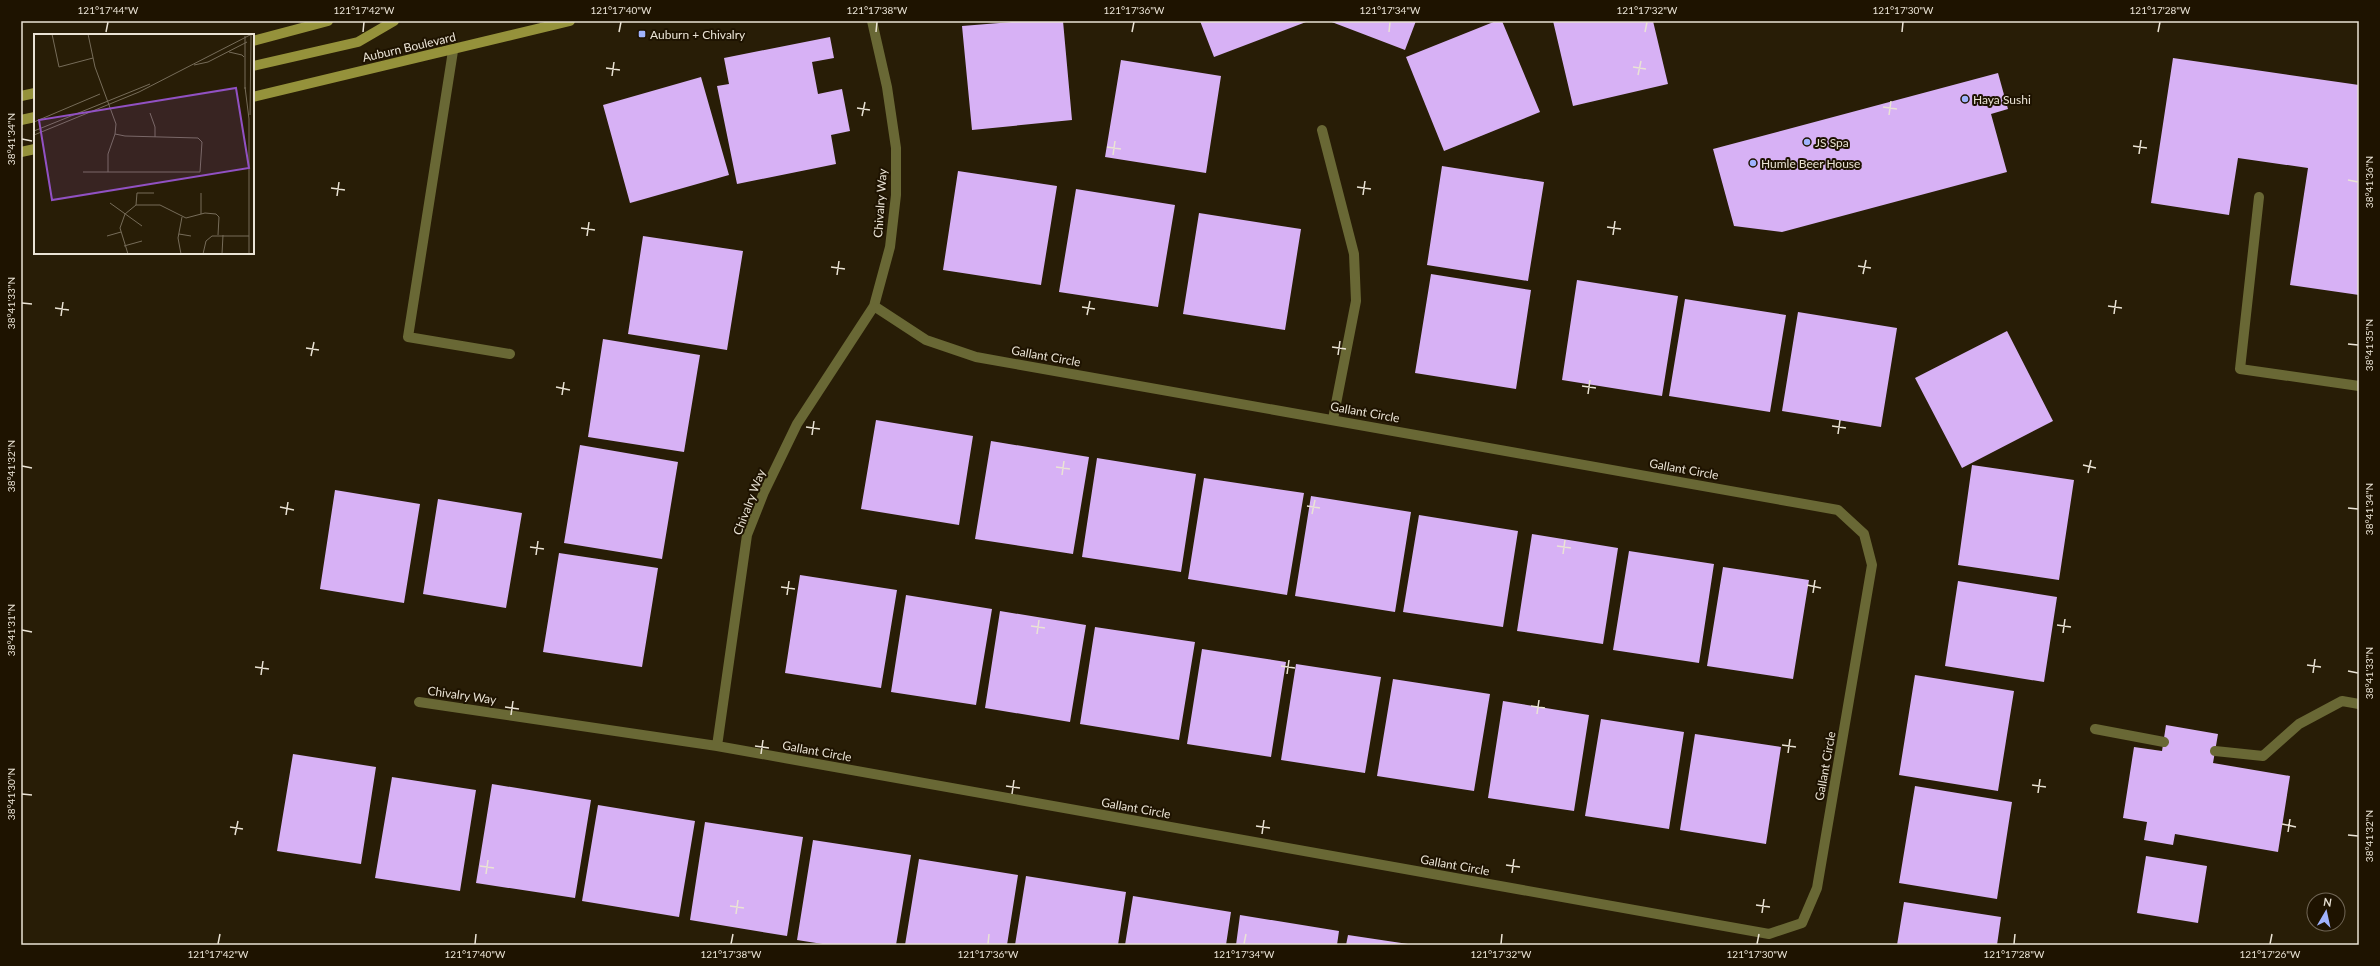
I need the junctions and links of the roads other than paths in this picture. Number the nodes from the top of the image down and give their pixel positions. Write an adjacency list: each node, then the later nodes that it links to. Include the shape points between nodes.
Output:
1 (328, 21): 5 (main road)
2 (394, 21): 7 (main road, via 358,42)
3 (570, 21): 6 (main road, Auburn Boulevard)
4 (872, 21): 17 (street, Chivalry Way, via 887,87 896,148 896,195 890,247)
5 (254, 40)
6 (453, 50): 10 (main road, Auburn Boulevard); 18 (street, via 408,337)
7 (254, 66)
8 (34, 93): 9 (main road)
9 (21, 96)
10 (254, 98)
11 (34, 117): 12 (main road)
12 (21, 120)
13 (1322, 130): 20 (street, via 1354,254 1356,301)
14 (34, 149): 15 (main road)
15 (21, 152)
16 (2259, 198): 19 (street, via 2240,369)
17 (874, 306): 20 (street, Gallant Circle, via 926,340 976,357); 25 (street, Chivalry Way, via 797,424 764,492 747,536)
18 (510, 354)
19 (2359, 386)
20 (1333, 419): 25 (street, Gallant Circle, via 1838,510 1864,534 1872,565 1817,888 1802,923 1769,934)
21 (420, 702): 25 (street, Chivalry Way)
22 (2359, 704): 26 (street, via 2342,702 2298,724 2262,756)
23 (2095, 729): 24 (street)
24 (2164, 742)
25 (717, 746)
26 (2215, 752)

